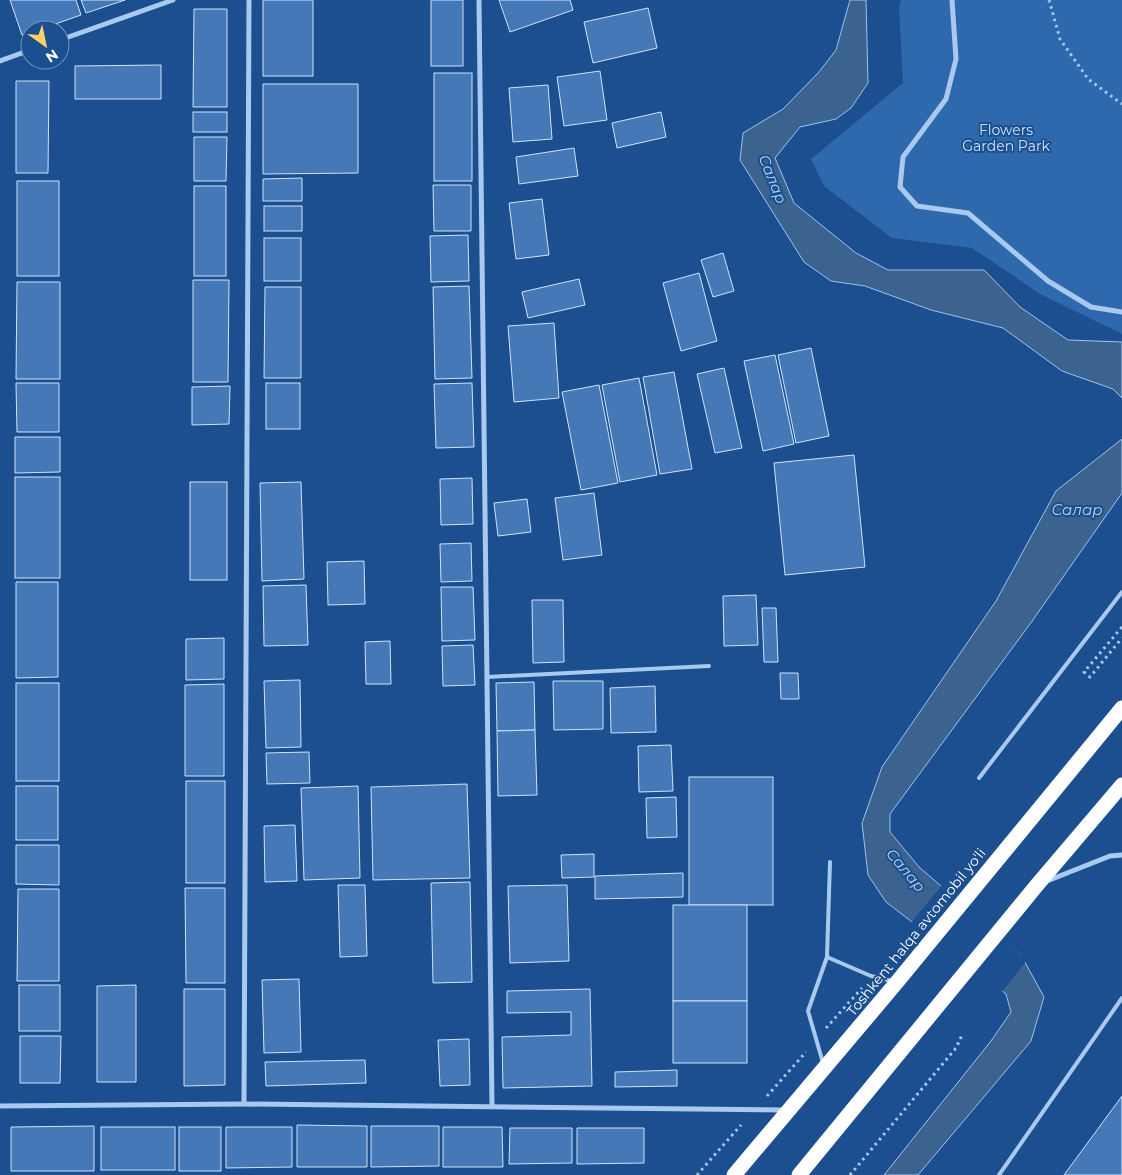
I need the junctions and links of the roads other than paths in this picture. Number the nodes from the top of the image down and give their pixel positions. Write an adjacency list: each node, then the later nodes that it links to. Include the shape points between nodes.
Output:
1 (173, 0): 5 (street)
2 (249, 0): 22 (street)
3 (478, 0): 11 (street)
4 (952, 0): 8 (street, via 956,59 946,99 903,157 900,188 917,206 968,213 1048,281 1091,307)
5 (70, 36)
6 (20, 54): 7 (street)
7 (0, 61)
8 (1122, 312)
9 (1122, 592): 13 (lane)
10 (709, 666): 11 (lane)
11 (487, 677): 24 (street)
12 (1122, 708): 19 (highway, Toshkent halqa avtomobil yo'li)
13 (979, 778)
14 (1122, 785): 17 (highway)
15 (1122, 854): 17 (street)
16 (830, 862): 18 (lane)
17 (1037, 885): 27 (highway)
18 (827, 958): 19 (lane); 21 (lane, via 808,1011)
19 (897, 982): 21 (highway, Toshkent halqa avtomobil yo'li)
20 (1122, 998): 28 (lane)
21 (824, 1068): 25 (highway, Toshkent halqa avtomobil yo'li)
22 (244, 1104): 23 (street); 24 (street)
23 (0, 1106)
24 (492, 1106): 25 (street)
25 (790, 1110): 26 (highway, Toshkent halqa avtomobil yo'li)
26 (734, 1175)
27 (799, 1175)
28 (999, 1175)

